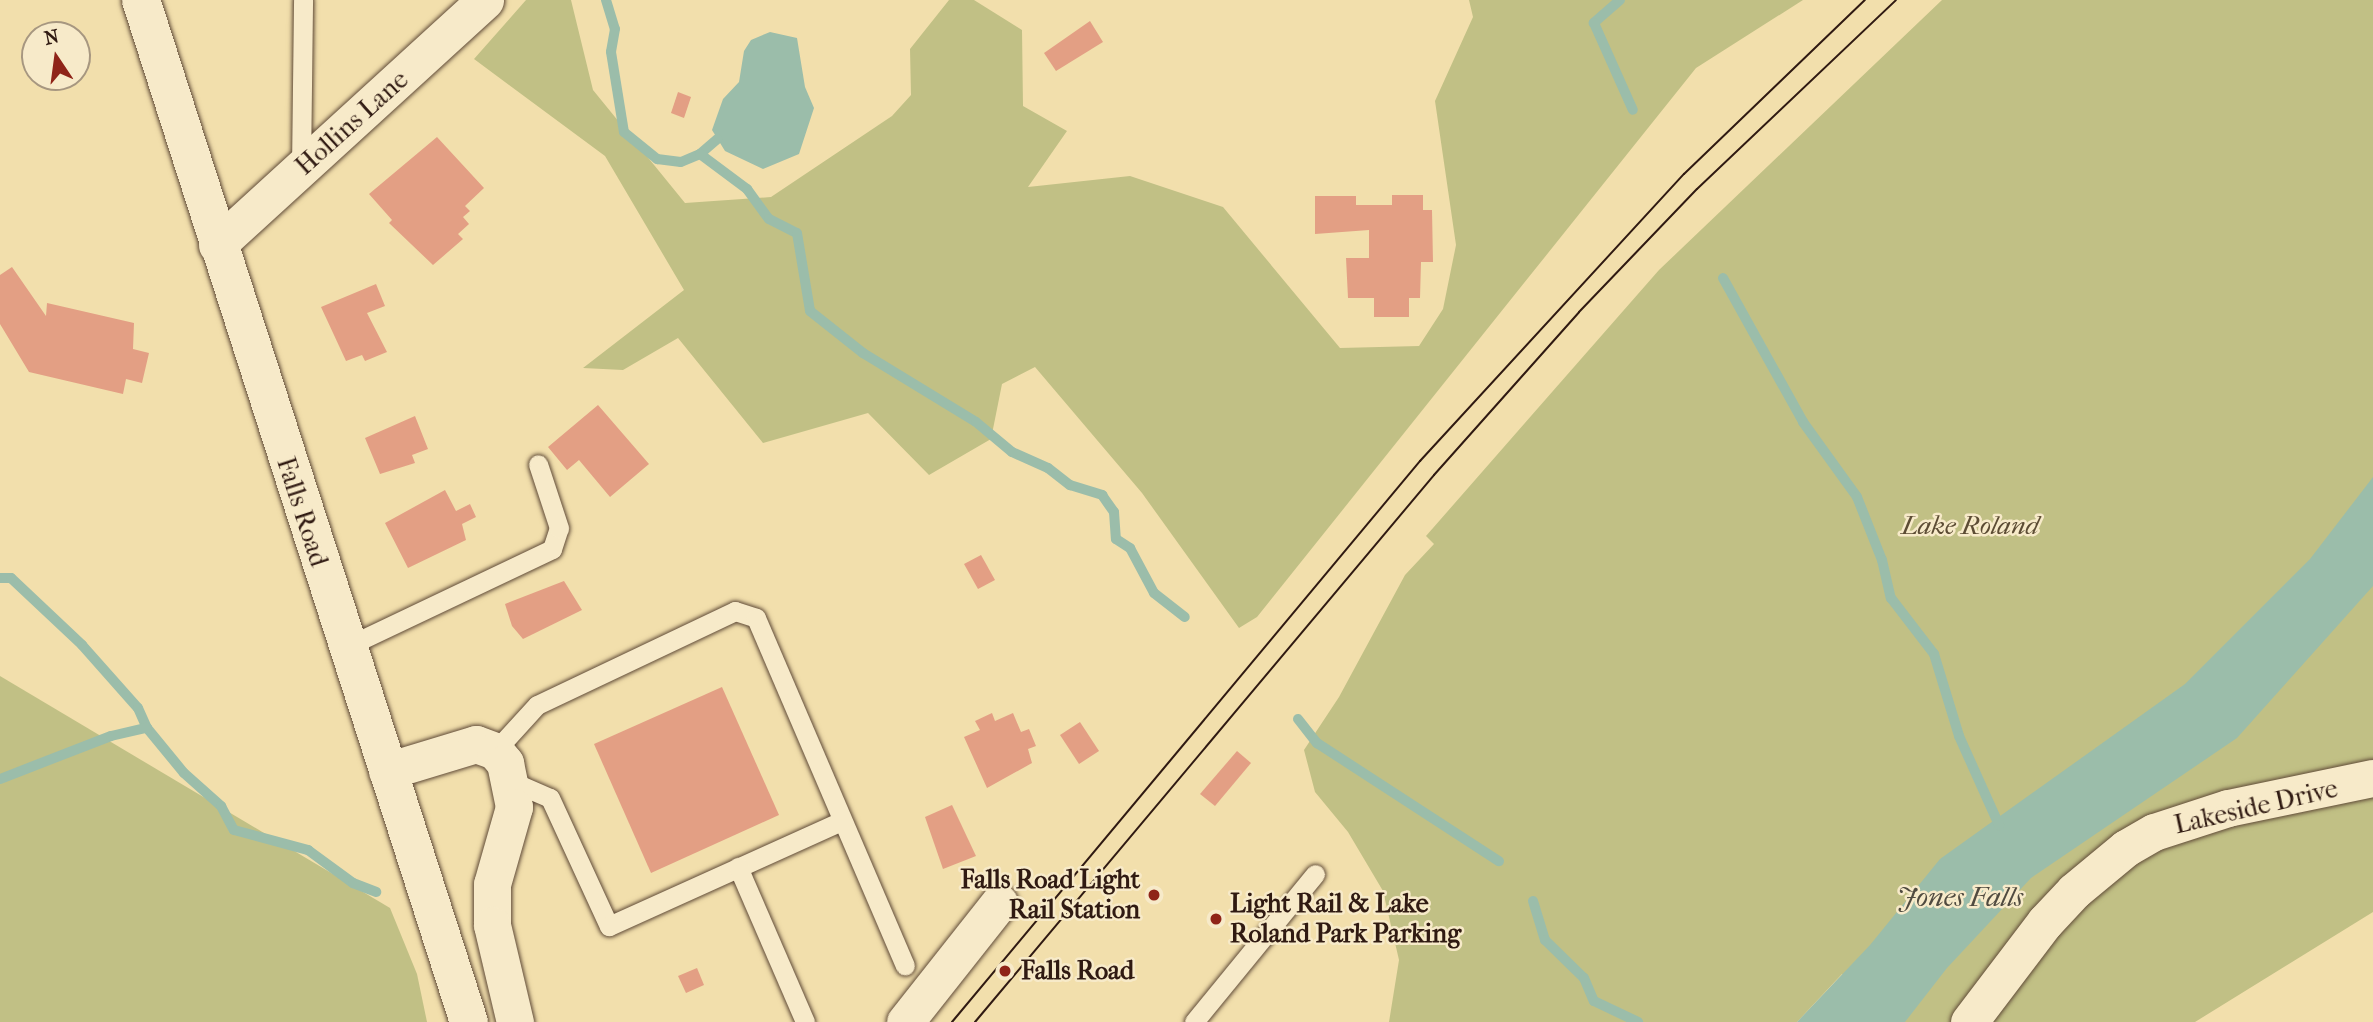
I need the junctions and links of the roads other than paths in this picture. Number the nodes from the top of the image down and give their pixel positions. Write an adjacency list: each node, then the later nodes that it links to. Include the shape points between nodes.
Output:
1 (141, 0): 5 (main road, Falls Road)
2 (303, 0): 4 (lane)
3 (485, 0): 4 (street, Hollins Lane)
4 (301, 169): 5 (street, Hollins Lane)
5 (217, 244): 7 (main road, Falls Road)
6 (538, 464): 7 (lane, via 559,528 552,549)
7 (346, 647): 9 (main road, Falls Road)
8 (504, 767): 9 (street, via 466,745); 11 (lane, via 537,705 735,611 756,618); 12 (lane, via 550,798 609,926); 17 (street, via 514,807 492,884 492,925)
9 (387, 771): 16 (main road, Falls Road)
10 (2373, 778): 21 (street, Lakeside Drive, via 2189,819 2126,848 2092,874 2045,922)
11 (842, 821): 12 (lane); 15 (lane)
12 (738, 867): 18 (lane)
13 (1315, 874): 20 (lane)
14 (999, 903): 19 (street)
15 (905, 965)
16 (469, 1022)
17 (515, 1022)
18 (805, 1022)
19 (905, 1022)
20 (1194, 1022)
21 (1969, 1022)

